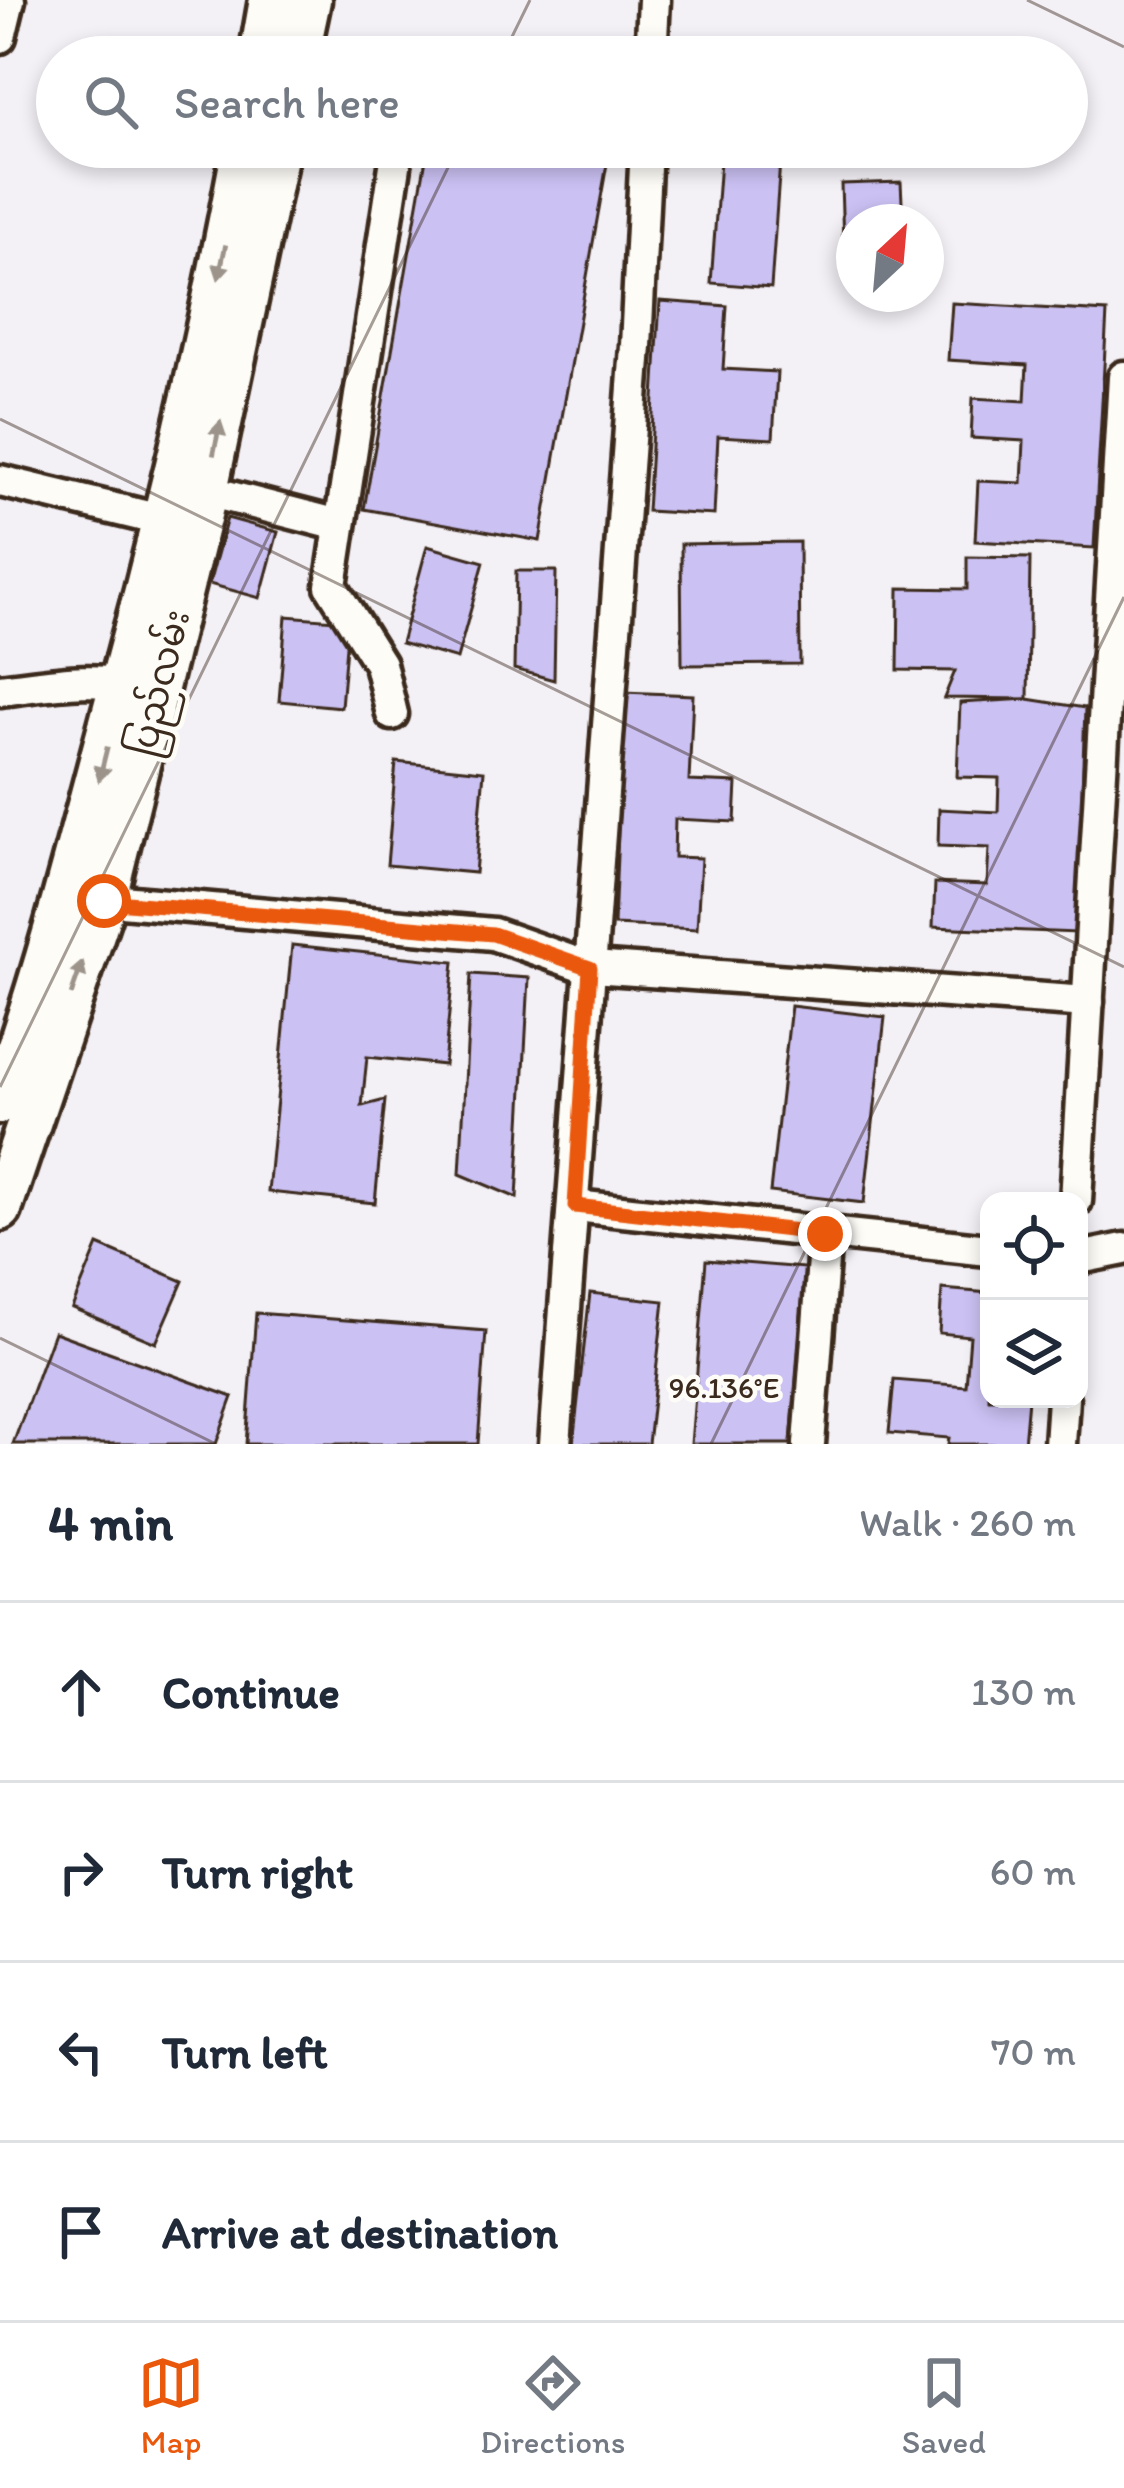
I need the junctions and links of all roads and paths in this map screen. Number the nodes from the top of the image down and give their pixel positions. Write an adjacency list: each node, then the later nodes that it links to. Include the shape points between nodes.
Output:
1 (9, 0): 8 (street)
2 (271, 0): 5 (highway)
3 (309, 0): 6 (highway)
4 (654, 0): 7 (street)
5 (264, 36)
6 (301, 36)
7 (652, 36)
8 (0, 38)
9 (241, 168): 15 (highway, ပြည်လမ်း, one-way to 15)
10 (273, 168): 15 (highway, ပြည်လမ်း, one-way to 10)
11 (395, 168): 16 (street)
12 (645, 168): 21 (street)
13 (1124, 377): 22 (street)
14 (0, 482): 15 (street)
15 (185, 506): 16 (street); 17 (highway, ပြည်လမ်း)
16 (339, 525): 19 (street, via 331,586 380,664)
17 (139, 688): 18 (street, via 71,682); 20 (highway, ပြည်လမ်း)
18 (0, 689)
19 (392, 714)
20 (86, 898): 21 (street, via 493,934); 23 (highway, ပြည်လမ်း)
21 (591, 968): 22 (street); 26 (street)
22 (1088, 1002): 25 (street)
23 (30, 1019): 24 (highway, ပြည်လမ်း); 27 (highway, ပြည်လမ်း)
24 (0, 1102)
25 (1077, 1192)
26 (575, 1206): 28 (street); 33 (street)
27 (0, 1209)
28 (825, 1234): 29 (street); 34 (street)
29 (980, 1249)
30 (1124, 1249): 31 (street)
31 (1088, 1256)
32 (1062, 1408): 35 (street)
33 (555, 1444)
34 (809, 1444)
35 (1060, 1444)

